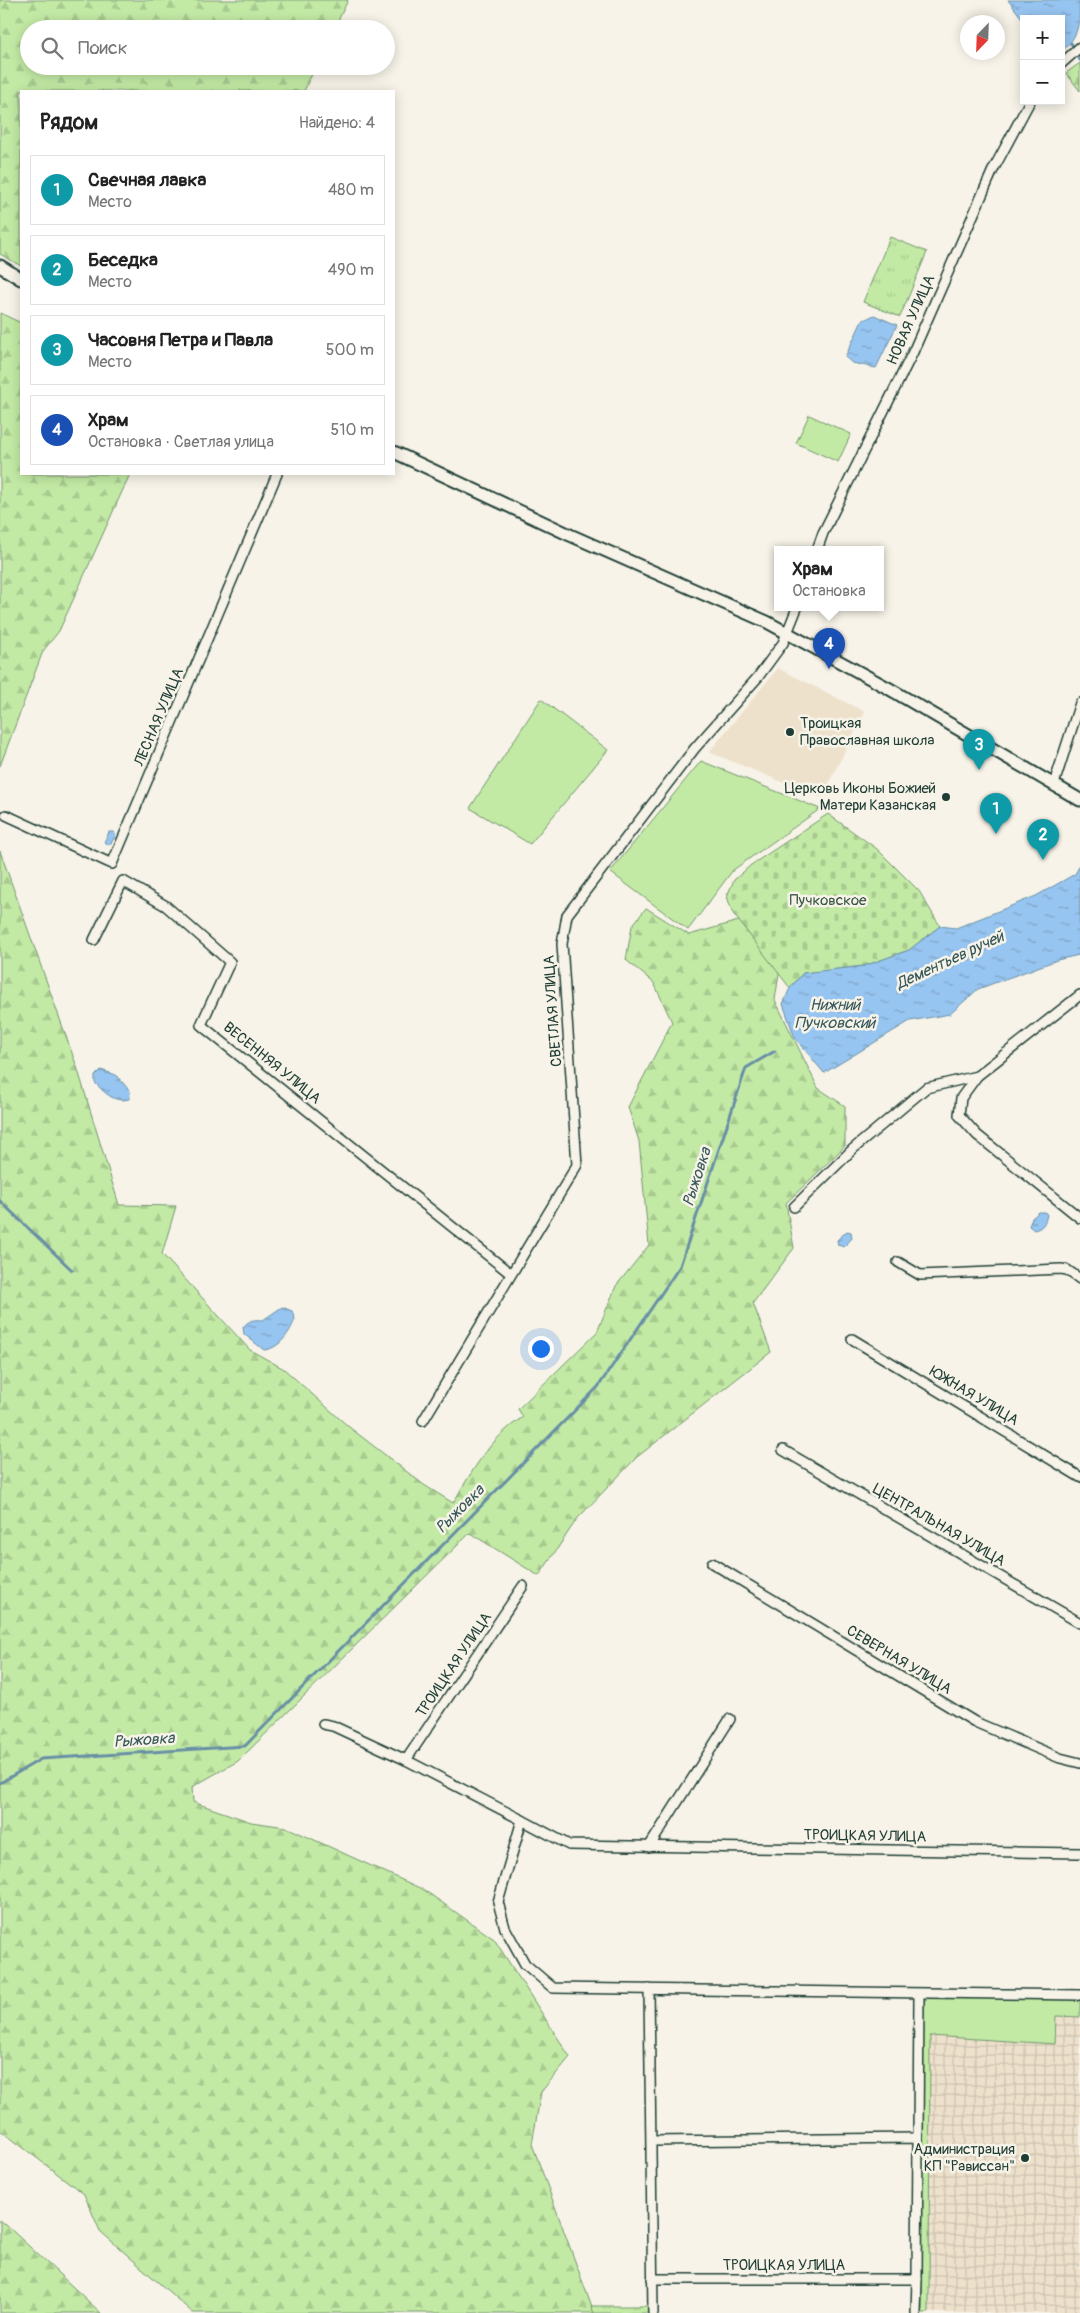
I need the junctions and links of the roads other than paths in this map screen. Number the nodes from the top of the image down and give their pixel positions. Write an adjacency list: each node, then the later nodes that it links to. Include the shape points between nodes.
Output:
1 (1080, 46): 2 (street)
2 (1065, 60)
3 (1028, 105): 8 (street, НОВАЯ УЛИЦА, via 993,170 913,352)
4 (0, 266): 5 (street)
5 (20, 278)
6 (395, 452): 10 (street)
7 (277, 475): 14 (street, ЛЕСНАЯ УЛИЦА, via 112,864)
8 (818, 546)
9 (796, 611): 10 (street)
10 (788, 633): 12 (street); 21 (street, СВЕТЛАЯ УЛИЦА, via 758,677 695,748 567,915 562,944 577,1165)
11 (1080, 703): 12 (street)
12 (1054, 784): 13 (street)
13 (1080, 800)
14 (6, 815)
15 (94, 940): 21 (street, ВЕСЕННЯЯ УЛИЦА, via 123,881 166,906 230,962 202,1025)
16 (1080, 995): 17 (street)
17 (977, 1076): 18 (street, via 926,1088 853,1149); 19 (street, via 961,1098 959,1115 977,1135)
18 (794, 1207)
19 (1080, 1218)
20 (898, 1262): 22 (street, via 920,1275 1061,1269)
21 (511, 1274): 24 (street, СВЕТЛАЯ УЛИЦА)
22 (1080, 1279)
23 (852, 1339): 26 (street, ЮЖНАЯ УЛИЦА)
24 (423, 1421)
25 (783, 1450): 29 (street, ЦЕНТРАЛЬНАЯ УЛИЦА)
26 (1080, 1477)
27 (712, 1563): 33 (street, СЕВЕРНАЯ УЛИЦА, via 975,1722 1060,1758)
28 (523, 1586): 32 (street, ТРОИЦКАЯ УЛИЦА)
29 (1080, 1623)
30 (730, 1719): 35 (street)
31 (324, 1724): 32 (street, ТРОИЦКАЯ УЛИЦА)
32 (406, 1760): 34 (street, ТРОИЦКАЯ УЛИЦА)
33 (1080, 1763)
34 (522, 1820): 35 (street, ТРОИЦКАЯ УЛИЦА, via 569,1845); 37 (street, via 498,1902 505,1928 525,1964 553,1988)
35 (650, 1847): 36 (street, ТРОИЦКАЯ УЛИЦА)
36 (1080, 1853)
37 (649, 1989): 38 (street); 41 (street)
38 (919, 1994): 39 (street); 40 (street)
39 (1080, 1995)
40 (918, 2138): 41 (street); 43 (street)
41 (652, 2140): 42 (street)
42 (652, 2279): 43 (street, ТРОИЦКАЯ УЛИЦА); 44 (street)
43 (917, 2279): 45 (street)
44 (653, 2313)
45 (916, 2313)

